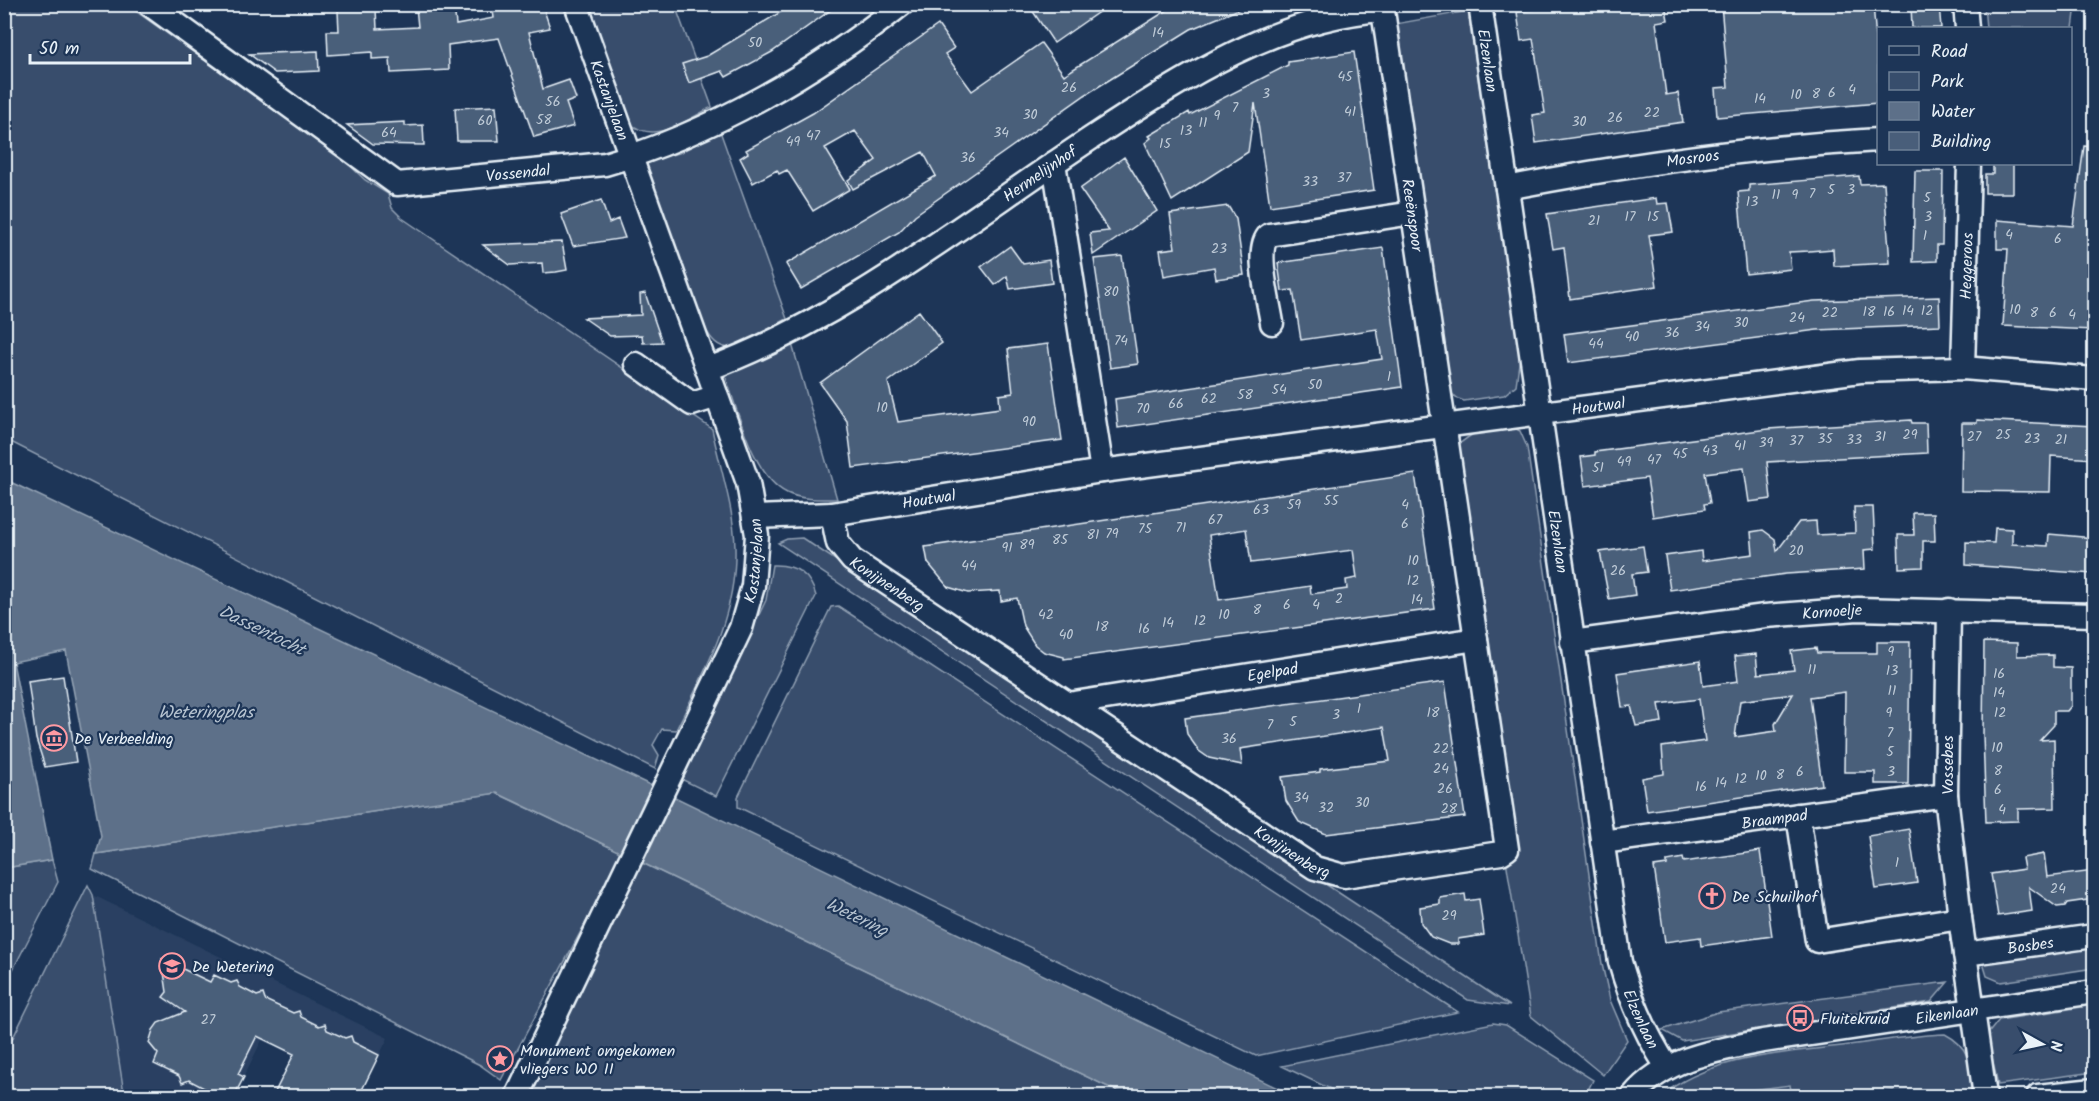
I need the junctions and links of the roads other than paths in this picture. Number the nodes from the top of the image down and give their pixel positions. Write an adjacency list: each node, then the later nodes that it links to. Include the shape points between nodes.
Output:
1 (149, 4): 9 (street, Vossendal, via 397,184 536,172)
2 (576, 4): 9 (street, Kastanjelaan)
3 (902, 4): 9 (street, Vossendal, via 860,38 718,122)
4 (1480, 4): 12 (street, Elzenlaan)
5 (1965, 4): 7 (street)
6 (1383, 7): 10 (street, Hermelijnhof, via 1287,30 1232,55 1173,84); 13 (street, Reeënspoor)
7 (1966, 27)
8 (1877, 140): 12 (street, Mosroos, via 1684,158)
9 (630, 157): 17 (street, Kastanjelaan)
10 (1054, 163): 17 (street, Hermelijnhof, via 796,332); 22 (street)
11 (1969, 165): 16 (street, Heggeroos)
12 (1507, 188): 20 (street, Elzenlaan)
13 (1413, 213): 14 (street, via 1269,235 1264,239 1262,255); 21 (street, Reeënspoor)
14 (1272, 323)
15 (636, 364): 19 (street, via 692,404)
16 (1963, 368): 18 (street, Houtwal); 20 (street, Houtwal, via 1860,371)
17 (708, 369): 19 (street, Kastanjelaan)
18 (2094, 379)
19 (717, 396): 24 (street, Kastanjelaan, via 748,483)
20 (1540, 411): 21 (street, Houtwal); 28 (street, Elzenlaan)
21 (1442, 425): 22 (street, Houtwal); 27 (street, Konijnenberg)
22 (1102, 471): 23 (street, Houtwal)
23 (832, 514): 24 (street, Houtwal); 29 (street, Konijnenberg, via 838,543 852,560)
24 (754, 517): 40 (street, Kastanjelaan, via 757,535 753,586 741,628)
25 (1949, 610): 26 (street, Kornoelje); 28 (street, Kornoelje, via 1858,609 1765,616); 30 (street, Vossebes)
26 (2094, 615)
27 (1476, 639): 29 (street, Egelpad); 29 (street, Konijnenberg, via 1507,840 1507,849 1501,853 1344,876 1315,868)
28 (1572, 642): 32 (street, Elzenlaan)
29 (1068, 704)
30 (1946, 795): 31 (street, Braampad); 33 (street, Vossebes)
31 (1798, 815): 32 (street, Braampad); 33 (street, via 1816,941)
32 (1602, 842): 38 (street, Elzenlaan, via 1620,962 1631,1002)
33 (1960, 918): 35 (street, Vossebes)
34 (2094, 936): 35 (street, Bosbes)
35 (1965, 954): 37 (street, Vossebes)
36 (2094, 992): 37 (street, Eikenlaan)
37 (1972, 1009): 38 (street, Eikenlaan, via 1762,1041 1711,1051); 42 (street, Vossebes)
38 (1667, 1067): 41 (street, Eikenlaan)
39 (2094, 1090): 43 (street)
40 (517, 1096)
41 (1633, 1096)
42 (1985, 1096)
43 (2038, 1096)

